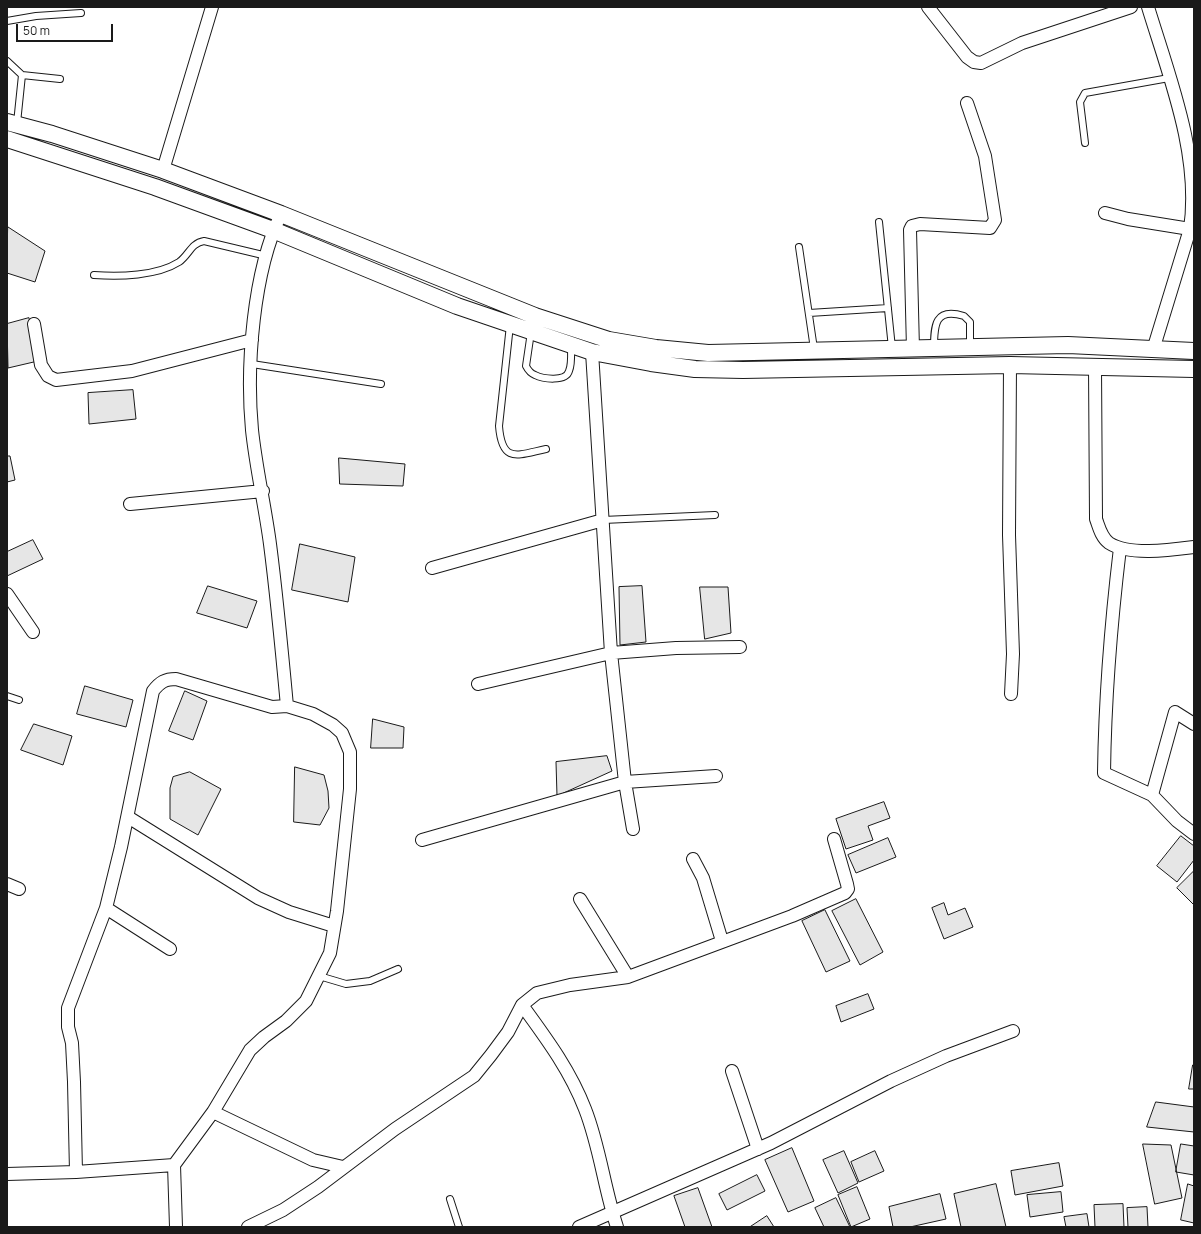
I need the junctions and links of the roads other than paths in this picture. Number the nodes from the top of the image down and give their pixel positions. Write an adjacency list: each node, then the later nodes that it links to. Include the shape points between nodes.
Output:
1 (212, 7): 15 (street)
2 (928, 7): 3 (street, via 967,56 981,64 1022,43)
3 (1131, 7)
4 (1148, 7): 9 (street)
5 (81, 13): 6 (lane)
6 (7, 21)
7 (7, 61): 8 (lane)
8 (22, 75): 10 (lane); 12 (lane)
9 (1169, 78): 14 (lane, via 1086,94 1080,102); 20 (street, via 1187,136 1193,174 1194,209)
10 (60, 79)
11 (967, 103): 32 (street, via 985,156 995,220 990,228 920,224 912,226 910,230)
12 (12, 123): 15 (main road)
13 (7, 139): 19 (main road, via 155,187)
14 (1085, 143)
15 (162, 170): 17 (main road)
16 (1105, 213): 20 (street)
17 (281, 214): 19 (street); 36 (main road, via 535,316 609,340 708,353)
18 (879, 222): 24 (lane)
19 (273, 230): 22 (street); 26 (main road, via 458,306)
20 (1191, 232): 35 (street)
21 (799, 248): 25 (lane)
22 (267, 256): 23 (lane, via 204,240 197,242 179,262 166,267 131,276); 29 (street)
23 (94, 275)
24 (888, 308): 25 (lane); 34 (lane)
25 (809, 313): 36 (lane)
26 (511, 323): 28 (main road); 44 (lane, via 499,426 503,448 509,454 518,455)
27 (34, 324): 29 (street, via 41,365 48,376 56,380 132,371)
28 (532, 331): 30 (main road); 30 (lane, via 526,366 536,376 565,376 569,372)
29 (252, 340): 39 (street)
30 (571, 345): 38 (main road)
31 (970, 347): 33 (main road); 33 (lane, via 970,322 964,316 949,314 941,316 935,323); 35 (main road, via 1068,345)
32 (913, 349): 33 (main road); 34 (main road)
33 (934, 349)
34 (892, 350): 36 (main road)
35 (1153, 350): 37 (main road)
36 (814, 351)
37 (1194, 351)
38 (592, 352): 40 (main road, via 703,369); 48 (street)
39 (252, 364): 43 (lane); 45 (street, via 252,430)
40 (1010, 365): 41 (main road); 57 (street, via 1009,535 1014,654)
41 (1095, 367): 42 (main road); 50 (street, via 1096,519 1100,532 1108,542)
42 (1194, 369)
43 (381, 384)
44 (546, 449)
45 (262, 491): 46 (street); 60 (street, via 280,620)
46 (130, 504)
47 (714, 515): 48 (lane)
48 (603, 520): 51 (street); 55 (street)
49 (1194, 547): 50 (street, via 1152,551)
50 (1120, 548): 64 (street, via 1111,629 1104,773)
51 (432, 568)
52 (7, 594): 53 (street)
53 (33, 632)
54 (740, 647): 55 (street)
55 (611, 653): 56 (street); 63 (street)
56 (478, 684)
57 (1011, 694)
58 (7, 696): 59 (lane)
59 (19, 700)
60 (286, 706): 65 (street, via 272,707 176,679 160,682 153,691); 75 (street, via 313,714 333,725 342,733 350,752 350,789)
61 (1194, 724): 64 (street, via 1175,712)
62 (716, 776): 63 (street)
63 (625, 782): 66 (street); 69 (street)
64 (1152, 795): 67 (street, via 1177,821)
65 (128, 817): 74 (street); 75 (street, via 258,898 289,912)
66 (633, 829)
67 (1194, 834)
68 (834, 839): 76 (street, via 847,884 848,889 845,893 792,916)
69 (422, 840)
70 (693, 859): 76 (street, via 703,878)
71 (7, 884): 72 (street)
72 (20, 889)
73 (580, 899): 80 (street)
74 (106, 908): 77 (street); 88 (street, via 68,1008 74,1082)
75 (334, 926): 79 (street, via 330,953)
76 (722, 941): 80 (street)
77 (170, 949)
78 (398, 969): 79 (lane, via 370,981 346,984)
79 (319, 976): 84 (street, via 306,1001 250,1050)
80 (628, 977): 81 (street, via 552,989 537,993)
81 (522, 1004): 87 (street, via 500,1044 474,1076); 91 (street, via 570,1076 585,1110 600,1159)
82 (1014, 1031): 85 (street, via 891,1080)
83 (732, 1071): 85 (street)
84 (213, 1112): 86 (street); 87 (street, via 313,1160)
85 (758, 1149): 91 (street)
86 (174, 1165): 88 (street); 92 (street)
87 (343, 1167): 93 (street, via 283,1210)
88 (76, 1172): 89 (street)
89 (7, 1174)
90 (450, 1200): 94 (lane)
91 (612, 1213): 95 (street); 96 (street)
92 (176, 1227)
93 (248, 1227)
94 (460, 1227)
95 (579, 1227)
96 (617, 1227)

